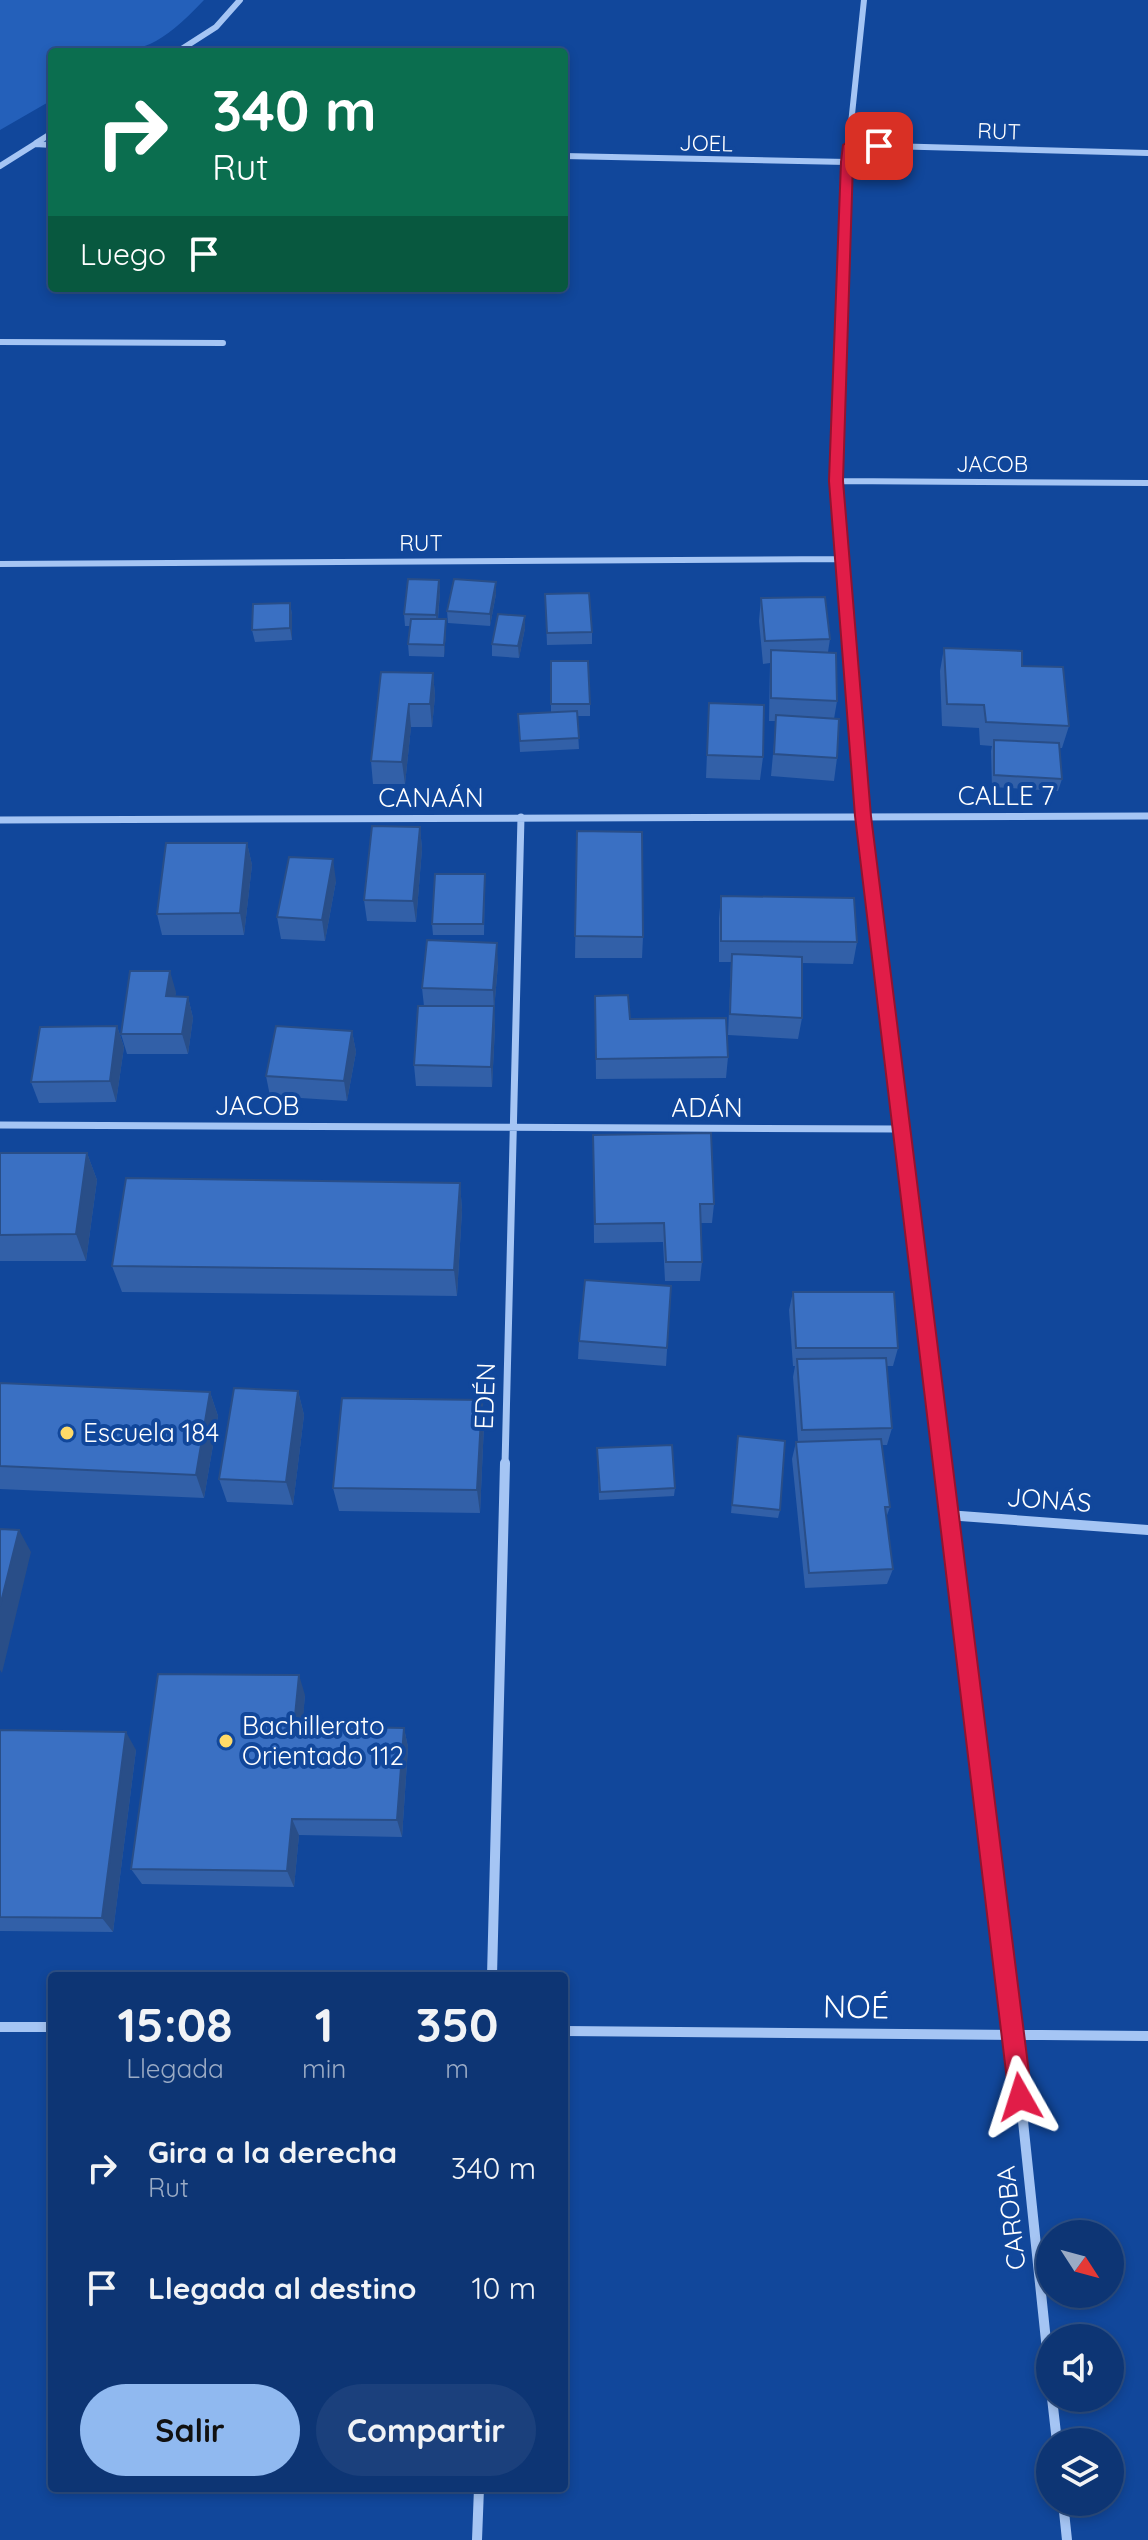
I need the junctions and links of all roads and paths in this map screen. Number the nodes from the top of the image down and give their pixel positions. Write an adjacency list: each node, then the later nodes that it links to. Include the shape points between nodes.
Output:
1 (240, 0): 3 (street, via 216,27)
2 (864, 0): 7 (street, CAROBA)
3 (183, 48)
4 (48, 136): 5 (street)
5 (35, 144): 6 (street); 11 (street)
6 (48, 145)
7 (849, 145): 8 (street, RUT); 10 (street, CAROBA)
8 (1148, 153)
9 (568, 156): 10 (street, JOEL)
10 (847, 162): 14 (street, CAROBA)
11 (0, 166)
12 (0, 342): 13 (street)
13 (223, 343)
14 (836, 481): 15 (street, JACOB); 16 (street, CAROBA)
15 (1148, 483)
16 (842, 559): 17 (street, RUT); 18 (street, CAROBA)
17 (0, 564)
18 (863, 816): 19 (street, CALLE 7); 20 (street, CANAÁN); 24 (street, CAROBA)
19 (1148, 816)
20 (521, 817): 21 (street, CANAÁN); 23 (street, EDÉN)
21 (0, 820)
22 (0, 1125): 23 (street, JACOB)
23 (514, 1127): 24 (street, ADÁN); 27 (street, EDÉN)
24 (900, 1129): 25 (street, CAROBA)
25 (947, 1515): 26 (street, JONÁS); 31 (street, CAROBA)
26 (1148, 1530)
27 (492, 1972)
28 (0, 2027): 29 (street)
29 (48, 2027)
30 (568, 2031): 31 (street, NOÉ)
31 (1014, 2035): 32 (street, NOÉ); 33 (street, CAROBA)
32 (1148, 2036)
33 (1044, 2324)
34 (479, 2492): 36 (street)
35 (1064, 2516): 37 (street)
36 (477, 2540)
37 (1067, 2540)

